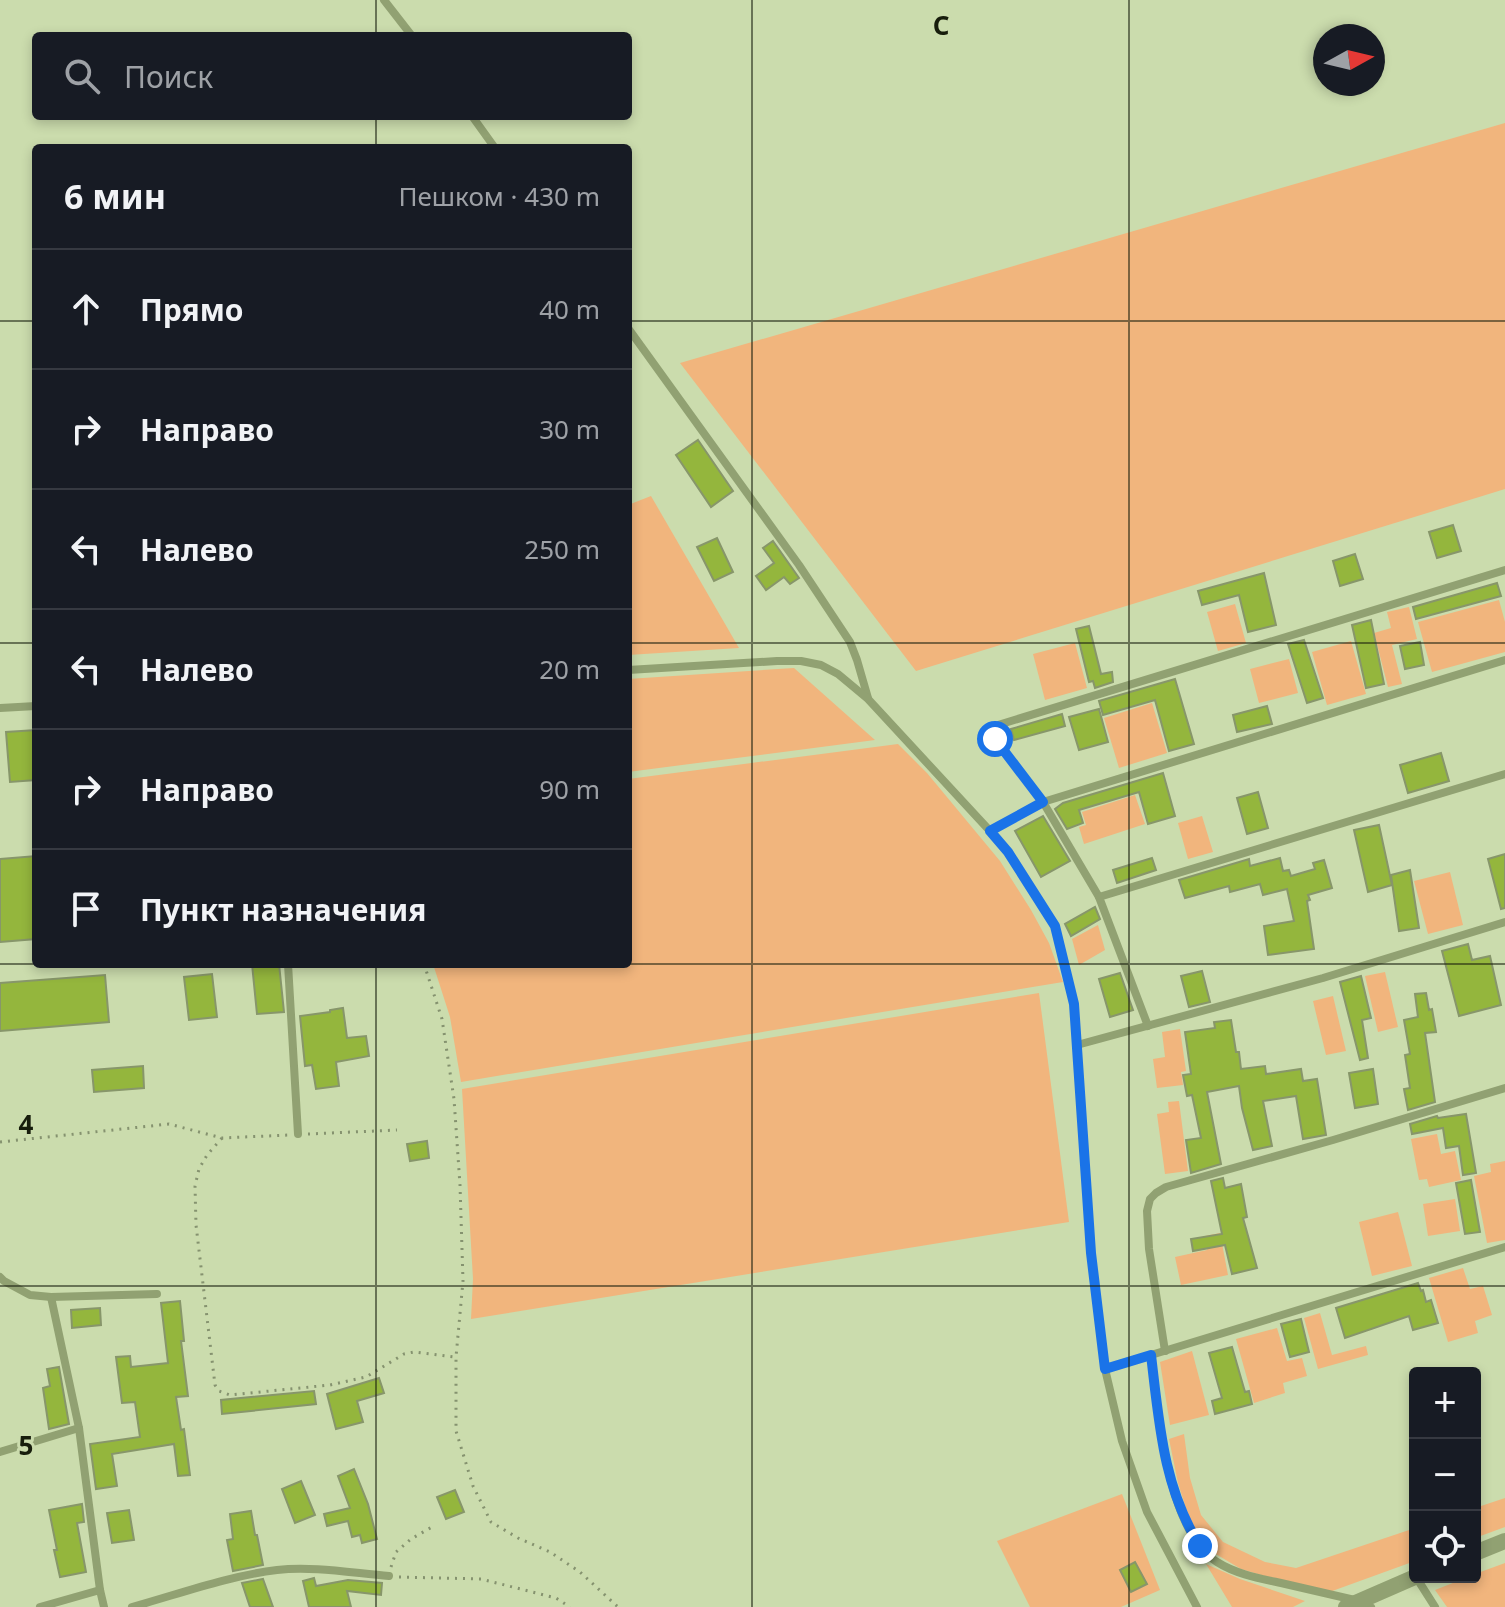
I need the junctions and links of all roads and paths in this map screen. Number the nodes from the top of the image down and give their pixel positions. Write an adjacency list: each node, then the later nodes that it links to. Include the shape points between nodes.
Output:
1 (384, 0): 2 (lane)
2 (409, 32)
3 (475, 120): 4 (lane)
4 (492, 144)
5 (632, 334): 9 (lane, via 850,642)
6 (1505, 570): 13 (lane, via 998,725 995,739)
7 (1505, 660): 13 (lane)
8 (632, 670): 9 (lane, via 801,661 838,674)
9 (868, 699): 14 (lane)
10 (32, 706): 11 (lane)
11 (0, 708)
12 (1505, 774): 15 (lane)
13 (1043, 802): 14 (lane); 15 (lane)
14 (990, 831): 20 (lane, via 1055,926 1074,1004)
15 (1099, 897): 19 (lane)
16 (1505, 922): 19 (lane)
17 (288, 968): 23 (lane)
18 (425, 968): 32 (path, via 442,1019 454,1099 463,1281)
19 (1148, 1026): 20 (lane)
20 (1077, 1045): 33 (lane)
21 (1505, 1088): 30 (lane, via 1156,1193 1147,1211 1149,1249)
22 (397, 1130): 23 (path)
23 (298, 1134): 24 (path)
24 (222, 1138): 25 (path, via 169,1124); 32 (path, via 199,1169 195,1186 219,1391 230,1395 330,1385 366,1377 414,1352)
25 (0, 1142)
26 (1505, 1247): 30 (lane)
27 (0, 1277): 29 (lane, via 30,1295)
28 (157, 1294): 29 (lane)
29 (51, 1297): 34 (lane)
30 (1165, 1351): 31 (lane)
31 (1151, 1355): 33 (lane); 43 (lane, via 1164,1455 1173,1490 1200,1546 1240,1574)
32 (456, 1357): 48 (path, via 456,1431 491,1522 580,1572)
33 (1105, 1369): 49 (lane, via 1147,1512)
34 (79, 1428): 35 (lane); 42 (lane)
35 (0, 1452)
36 (432, 1527): 39 (path, via 396,1552)
37 (1505, 1541): 38 (street)
38 (1481, 1551)
39 (389, 1576): 46 (lane, via 280,1570); 47 (path, via 481,1579 556,1598)
40 (1409, 1580): 43 (street)
41 (1420, 1583): 50 (lane)
42 (100, 1590): 44 (lane); 45 (lane)
43 (1359, 1605)
44 (40, 1607)
45 (104, 1607)
46 (132, 1607)
47 (570, 1607)
48 (618, 1607)
49 (1197, 1607)
50 (1435, 1607)

